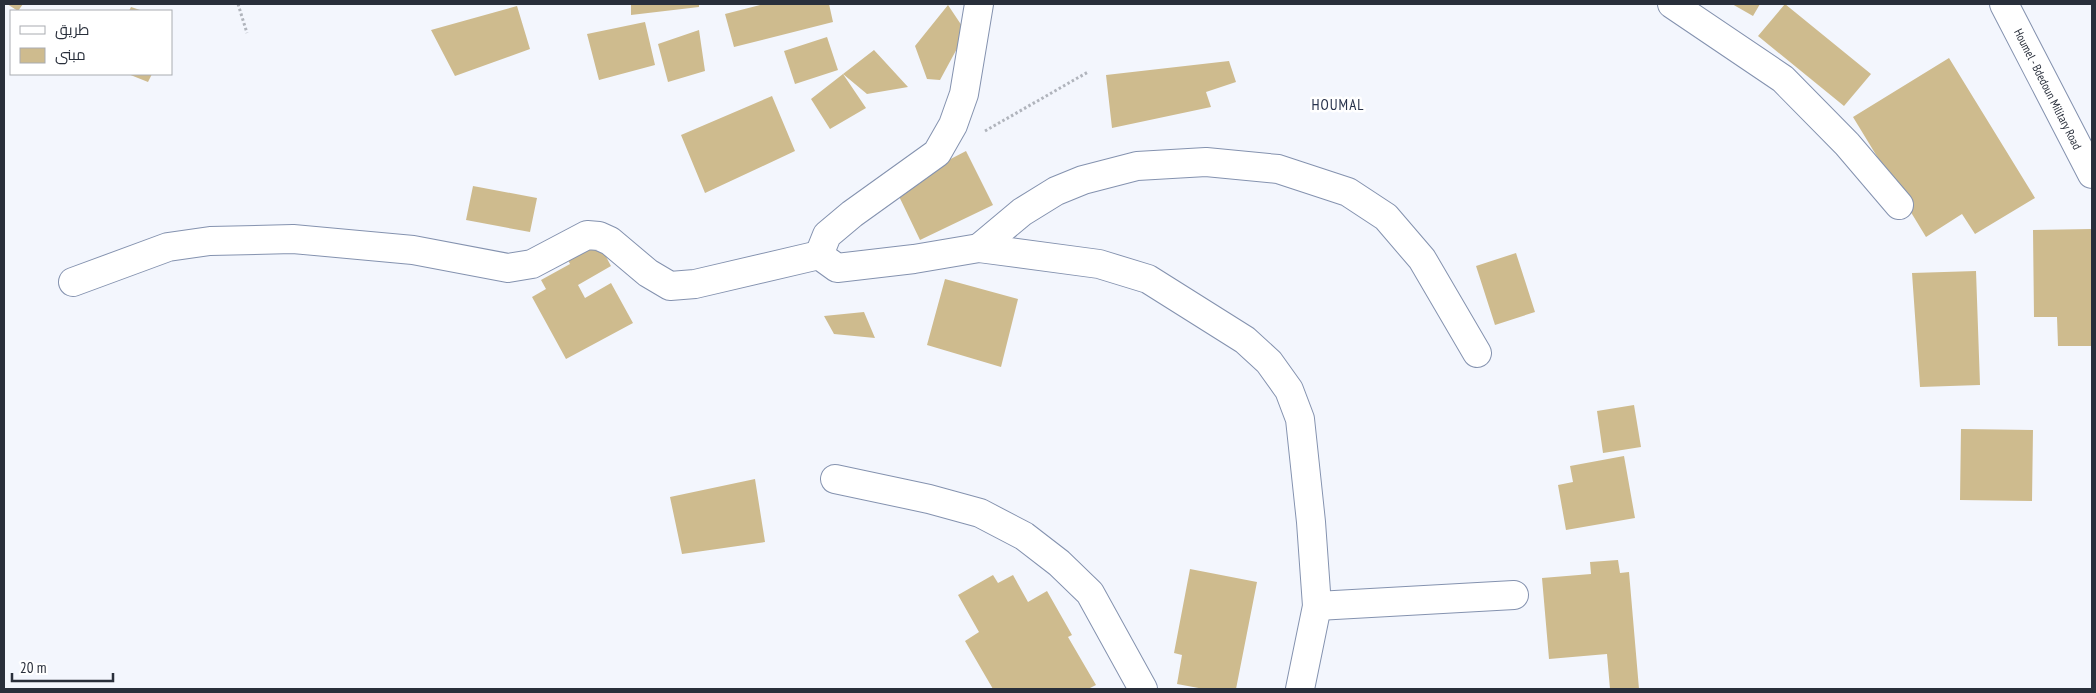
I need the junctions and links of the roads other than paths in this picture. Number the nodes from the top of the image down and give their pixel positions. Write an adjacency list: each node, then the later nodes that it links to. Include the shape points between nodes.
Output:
1 (979, 4): 7 (street, via 964,94 953,125 937,153 827,235)
2 (1672, 4): 5 (street, via 1783,79 1847,144)
3 (2004, 4): 4 (street, Houmel - Bdedoun Military Road)
4 (2092, 174)
5 (1899, 205)
6 (979, 248): 7 (street, via 837,268); 9 (street, via 1022,212 1056,190 1110,173 1137,166 1206,162 1278,169 1348,192 1386,217 1422,259); 12 (street, via 1099,264 1148,279 1246,340 1269,362 1289,390 1300,419 1312,522)
7 (819, 255): 8 (street, via 695,284 670,286 599,236 587,235 532,264 508,268 413,250 293,239 210,241 168,246)
8 (73, 282)
9 (1477, 353)
10 (835, 479): 13 (street, via 980,513 1024,536 1060,563 1090,594)
11 (1514, 595): 12 (street)
12 (1317, 606): 14 (street)
13 (1143, 689)
14 (1300, 689)

